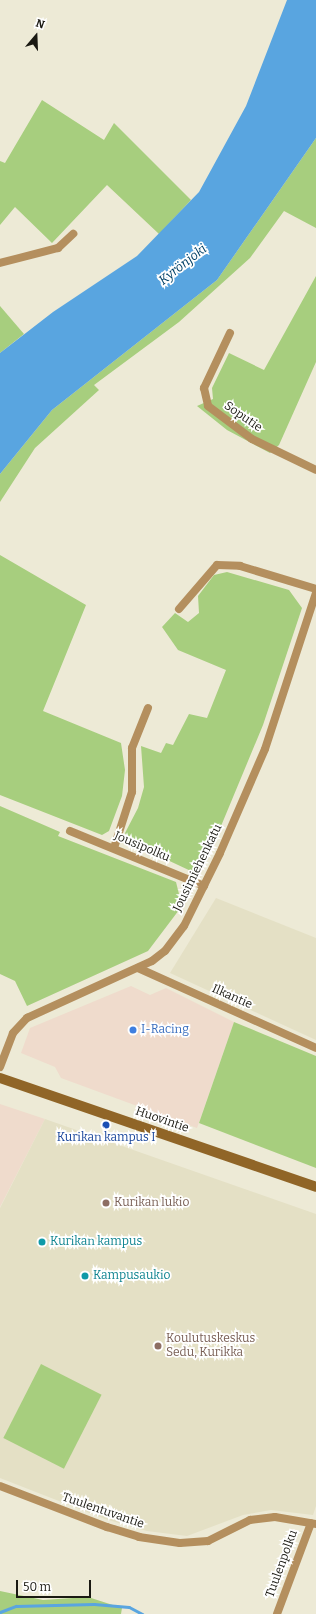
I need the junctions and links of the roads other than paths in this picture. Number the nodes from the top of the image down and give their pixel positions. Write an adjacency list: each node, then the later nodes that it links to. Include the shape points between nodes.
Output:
1 (73, 234): 2 (street, via 58,248)
2 (0, 263)
3 (230, 333): 4 (street, Soputie, via 204,388 208,406 252,439)
4 (316, 470)
5 (316, 588): 7 (street, via 240,566 217,565)
6 (316, 593): 11 (street, Jousimiehenkatu, via 265,749)
7 (179, 609)
8 (148, 708): 10 (street, via 132,748 132,792)
9 (70, 831): 10 (street, Jousipolku)
10 (114, 848): 11 (street, Jousipolku)
11 (204, 886): 12 (street, Jousimiehenkatu, via 169,946)
12 (138, 968): 13 (street, Ilkantie); 14 (street, Jousimiehenkatu, via 27,1018 13,1033)
13 (316, 1048)
14 (0, 1067)
15 (0, 1078): 16 (main road, Huovintie)
16 (316, 1187)
17 (0, 1486): 18 (street, Tuulentuvantie, via 107,1527 140,1537 180,1543 208,1541 250,1520 275,1517)
18 (313, 1524): 19 (street, Tuulenpolku)
19 (277, 1614)

